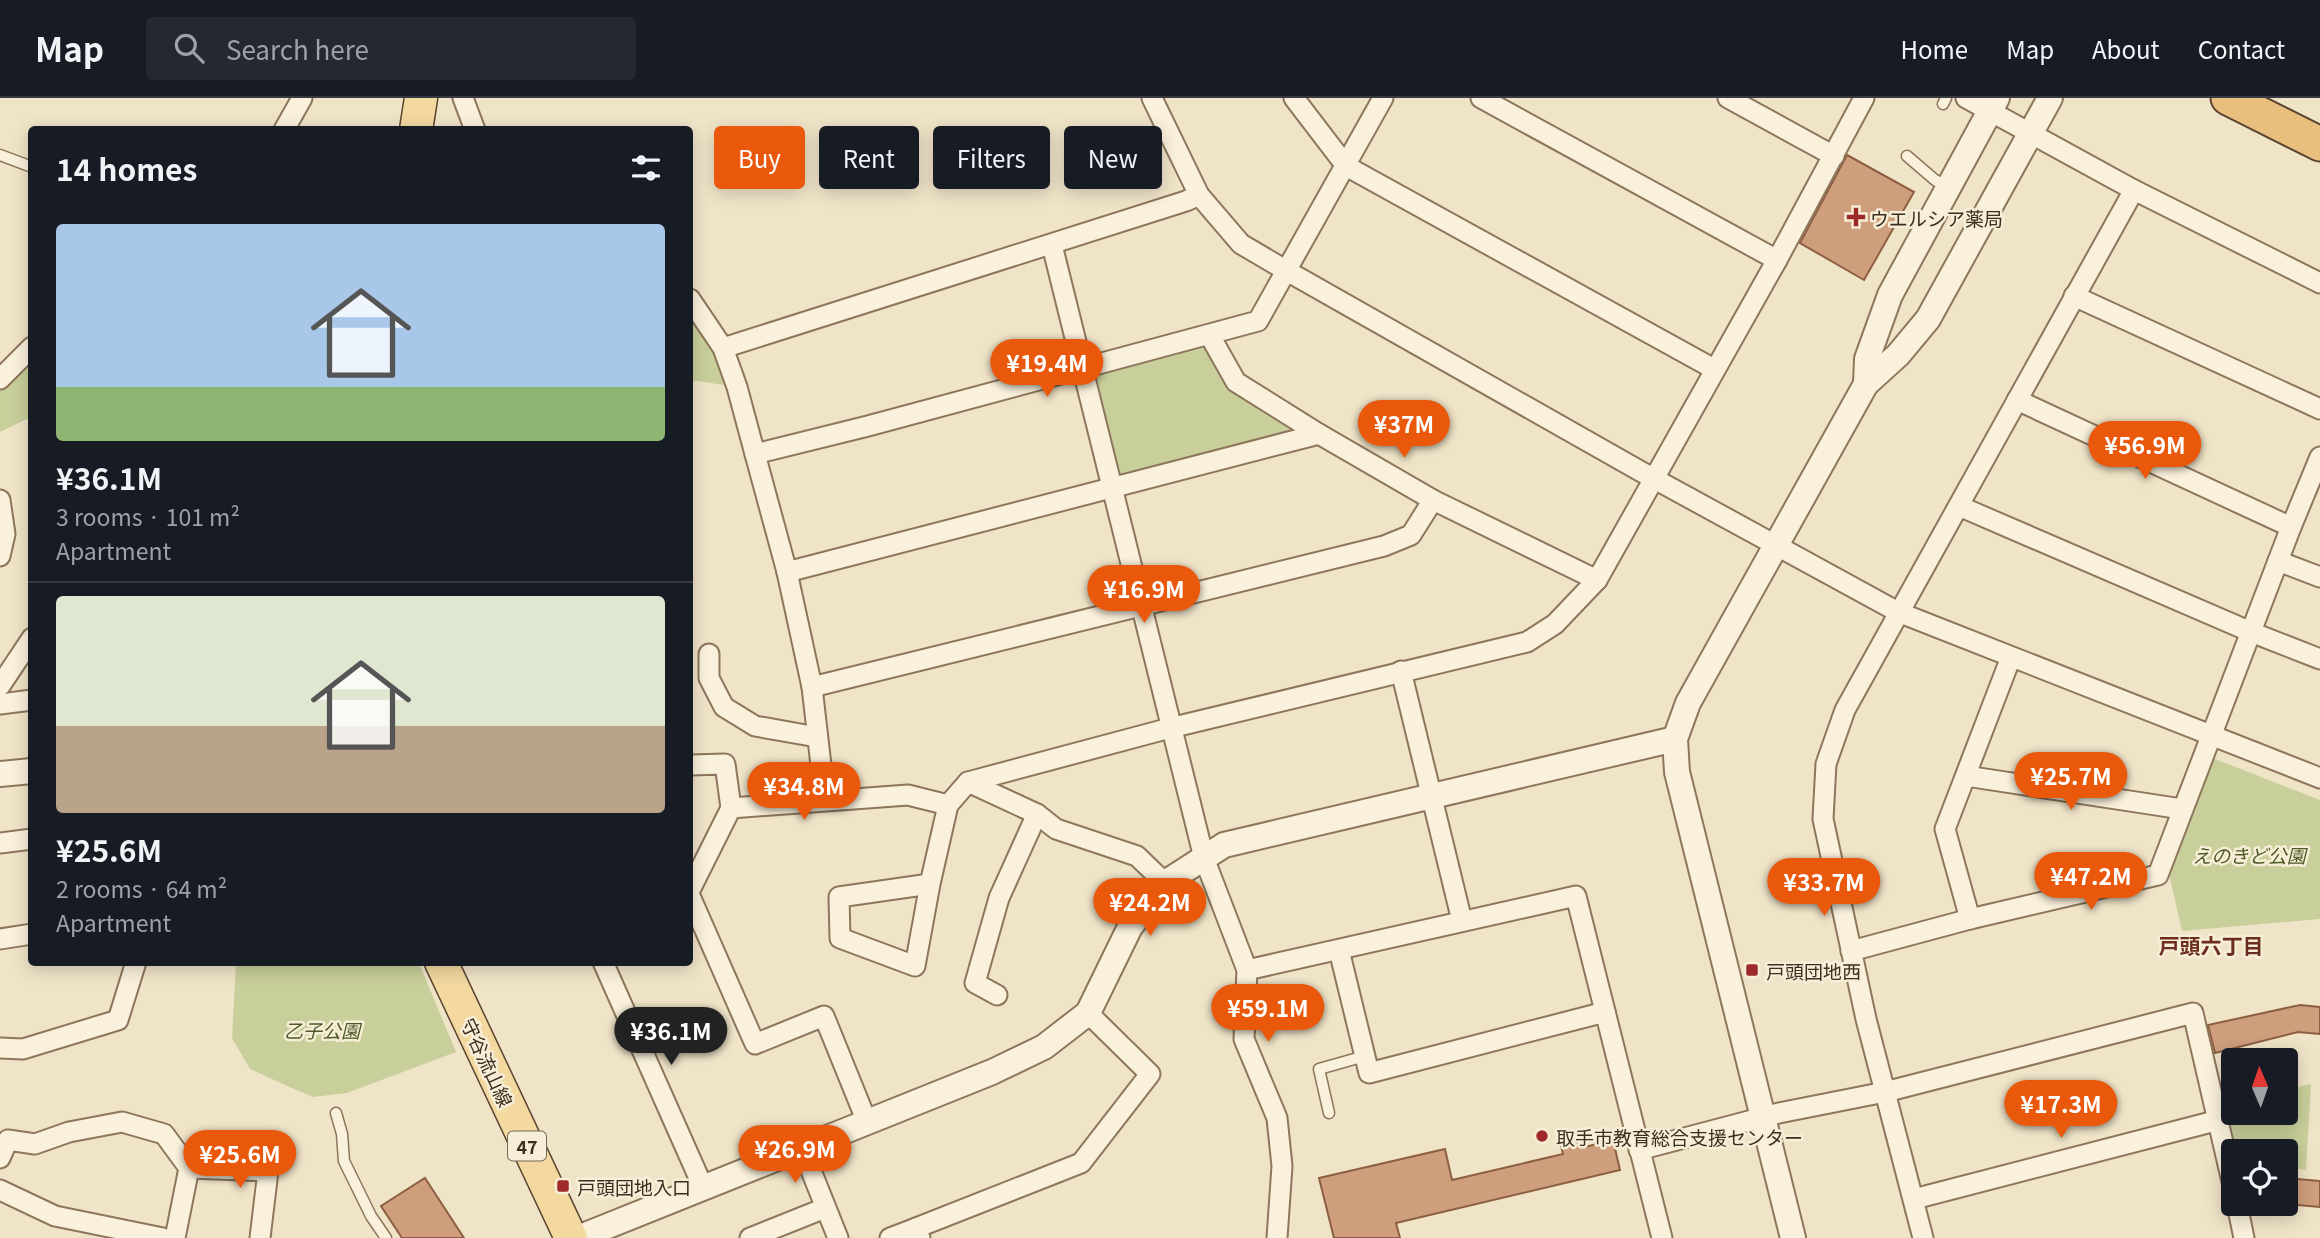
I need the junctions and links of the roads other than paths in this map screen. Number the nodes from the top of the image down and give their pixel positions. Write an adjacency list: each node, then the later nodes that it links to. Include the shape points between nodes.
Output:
1 (302, 98): 16 (street)
2 (421, 98): 17 (main road)
3 (463, 98): 18 (street)
4 (1152, 98): 28 (street)
5 (1294, 98): 25 (street)
6 (1383, 98): 25 (street)
7 (1481, 98): 30 (street)
8 (1728, 98): 22 (street)
9 (1864, 98): 22 (street)
10 (1966, 98): 14 (street)
11 (2050, 98): 19 (street)
12 (2228, 98): 20 (highway)
13 (2278, 98): 15 (highway)
14 (1994, 104): 19 (street); 26 (street)
15 (2320, 119)
16 (286, 126)
17 (417, 126)
18 (474, 126)
19 (2031, 133): 27 (street); 41 (street, via 1928,319)
20 (2320, 144)
21 (0, 155): 24 (lane)
22 (1833, 156): 30 (street)
23 (1907, 156): 26 (lane)
24 (28, 166)
25 (1346, 166): 31 (street); 39 (street)
26 (1948, 187): 41 (street, via 1890,295 1867,359)
27 (2134, 190): 32 (street); 33 (street)
28 (1199, 195): 29 (street); 31 (street, via 1241,244)
29 (1052, 246): 36 (street); 38 (street)
30 (1777, 260): 39 (street)
31 (1287, 271): 35 (street, via 1258,321); 47 (street)
32 (2320, 283)
33 (2074, 296): 42 (street); 43 (street)
34 (693, 303): 36 (street)
35 (1210, 336): 38 (street); 44 (street, via 1236,382)
36 (723, 348): 45 (street)
37 (28, 351): 40 (street)
38 (1083, 369): 45 (street); 48 (street)
39 (1714, 369): 47 (street)
40 (0, 379)
41 (1866, 384): 54 (street)
42 (2017, 400): 52 (street); 53 (street)
43 (2320, 409)
44 (1319, 435): 48 (street); 51 (street)
45 (755, 454): 57 (street)
46 (2320, 457): 49 (street)
47 (1654, 479): 54 (street); 59 (street)
48 (1112, 488): 57 (street); 60 (street)
49 (2313, 492): 53 (street)
50 (0, 500): 55 (street, via 5,534)
51 (1433, 500): 59 (street); 60 (street, via 1411,535 1384,546)
52 (1959, 506): 61 (street); 62 (street)
53 (2291, 527): 56 (street)
54 (1776, 545): 61 (street); 75 (street, via 1688,703)
55 (0, 556)
56 (2278, 561): 58 (street); 62 (street)
57 (787, 572): 69 (street)
58 (2320, 577)
59 (1597, 580): 67 (street, via 1555,624 1528,642)
60 (1141, 605): 69 (street); 72 (street)
61 (1898, 612): 65 (street); 100 (street, via 1845,709 1826,764 1823,819)
62 (2251, 632): 66 (street); 73 (street)
63 (28, 644): 68 (street)
64 (709, 654): 74 (street, via 709,678 724,707 755,726)
65 (2011, 657): 73 (street); 79 (street)
66 (2320, 659)
67 (1401, 671): 72 (street); 82 (street)
68 (0, 686)
69 (812, 687): 74 (street)
70 (28, 700): 71 (street)
71 (0, 704)
72 (1170, 728): 81 (street); 90 (street)
73 (2211, 736): 80 (street); 86 (street)
74 (817, 737): 83 (street)
75 (1675, 739): 82 (street); 113 (street, via 1677,772)
76 (693, 765): 85 (street, via 725,764)
77 (28, 771): 78 (street)
78 (0, 774)
79 (1966, 776): 86 (street); 95 (street, via 1945,829)
80 (2320, 778)
81 (968, 782): 84 (street); 87 (street)
82 (1431, 798): 90 (street, via 1224,845); 96 (street)
83 (825, 800): 84 (street, via 908,796); 85 (street)
84 (948, 805): 93 (street)
85 (732, 808): 92 (street)
86 (2182, 809): 95 (street, via 2158,875)
87 (1037, 814): 91 (street, via 1056,829 1137,856); 105 (street, via 999,898 975,983)
88 (28, 840): 89 (street)
89 (0, 843)
90 (1204, 858): 91 (street); 104 (street)
91 (1165, 883): 107 (street, via 1130,927)
92 (693, 884)
93 (930, 884): 93 (street, via 915,965 840,938 839,897)
94 (693, 903): 115 (street, via 755,1044 824,1016)
95 (1970, 919): 100 (street)
96 (1462, 922): 99 (street); 106 (street, via 1576,896)
97 (28, 935): 98 (street)
98 (0, 939)
99 (1339, 950): 104 (street); 109 (street)
100 (1851, 951): 110 (street)
101 (135, 966): 108 (street, via 118,1020 23,1049)
102 (443, 966): 131 (main road, 守谷流山線 / 47)
103 (605, 966): 121 (street)
104 (1247, 970): 136 (street, via 1244,1039 1277,1118 1281,1154)
105 (996, 995)
106 (1605, 1012): 109 (street, via 1369,1073); 118 (street)
107 (1088, 1013): 115 (street, via 1044,1047); 126 (street, via 1150,1074 1081,1163)
108 (0, 1048)
109 (1365, 1056): 111 (lane, via 1319,1069)
110 (1885, 1092): 113 (street); 114 (street, via 2193,1013); 123 (street)
111 (1329, 1112)
112 (336, 1113): 130 (lane, via 344,1161)
113 (1762, 1117): 118 (street); 138 (street)
114 (2218, 1119): 116 (street); 123 (street)
115 (867, 1122): 117 (street)
116 (2222, 1139)
117 (802, 1148): 121 (street); 124 (street)
118 (1639, 1150): 137 (street)
119 (0, 1158): 120 (street, via 8,1140 34,1144 121,1122 163,1134)
120 (189, 1168): 128 (street); 129 (street, via 268,1171)
121 (703, 1187): 132 (street)
122 (0, 1189): 127 (street, via 55,1216)
123 (1914, 1199): 139 (street)
124 (825, 1208): 133 (street); 134 (street)
125 (2239, 1216): 140 (street)
126 (918, 1233): 135 (street)
127 (163, 1238)
128 (175, 1238)
129 (260, 1238)
130 (386, 1238)
131 (571, 1238)
132 (578, 1238)
133 (750, 1238)
134 (838, 1238)
135 (890, 1238)
136 (1276, 1238)
137 (1662, 1238)
138 (1793, 1238)
139 (1923, 1238)
140 (2244, 1238)

